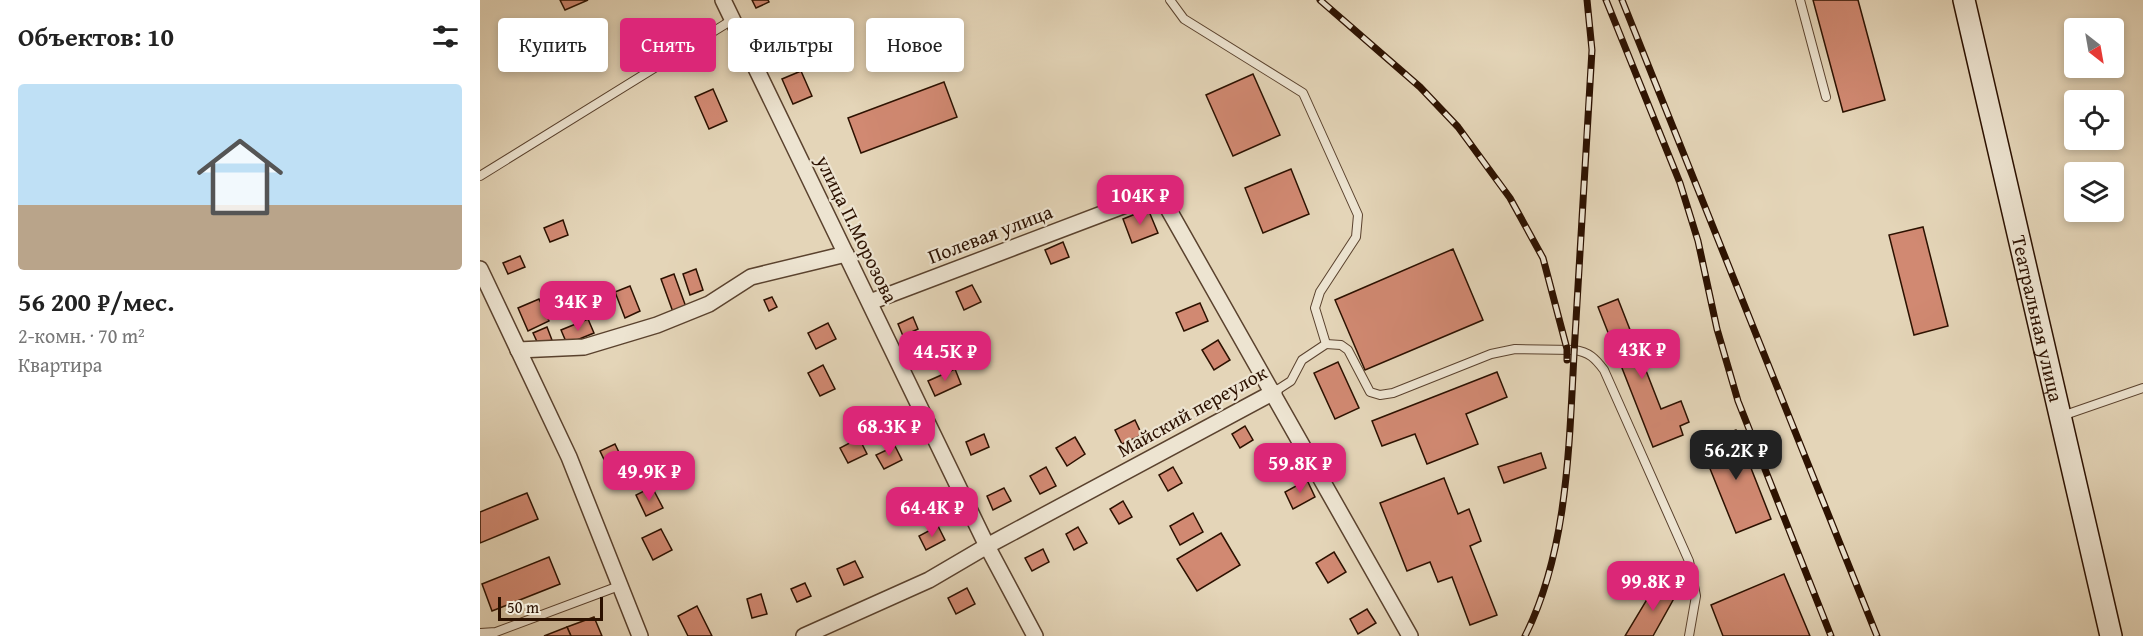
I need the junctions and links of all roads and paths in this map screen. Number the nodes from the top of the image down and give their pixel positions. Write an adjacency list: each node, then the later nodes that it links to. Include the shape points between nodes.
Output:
1 (723, 0): 5 (street, улица П.Морозова)
2 (1170, 0): 13 (lane, via 1184,19 1303,93 1354,205 1358,215 1356,237 1320,292 1316,308)
3 (1800, 0): 8 (lane)
4 (1964, 0): 17 (main road, Театральная улица)
5 (731, 18)
6 (728, 22): 9 (lane)
7 (757, 72): 10 (street, улица П.Морозова)
8 (1826, 97)
9 (480, 176)
10 (846, 254): 12 (street, улица П.Морозова); 14 (street, via 751,277 709,304 657,325 584,346)
11 (480, 269): 14 (street)
12 (870, 302): 16 (street, Полевая улица, via 1144,198 1156,197 1166,204); 18 (street, улица П.Морозова)
13 (1326, 344): 16 (lane, Майский переулок, via 1302,360 1291,381); 25 (lane, via 1348,350 1370,392 1380,396 1515,348 1584,351 1595,357 1689,561 1696,596)
14 (519, 350): 19 (street, via 569,457)
15 (2143, 388): 17 (lane)
16 (1274, 392): 18 (street, Майский переулок); 24 (street, Полевая улица)
17 (2061, 416): 26 (main road, Театральная улица)
18 (987, 546): 22 (street, Майский переулок, via 929,580); 23 (street, улица П.Морозова)
19 (619, 586): 20 (lane, via 496,632); 21 (street)
20 (480, 633)
21 (640, 636)
22 (804, 636)
23 (1035, 636)
24 (1410, 636)
25 (1689, 636)
26 (2111, 636)

